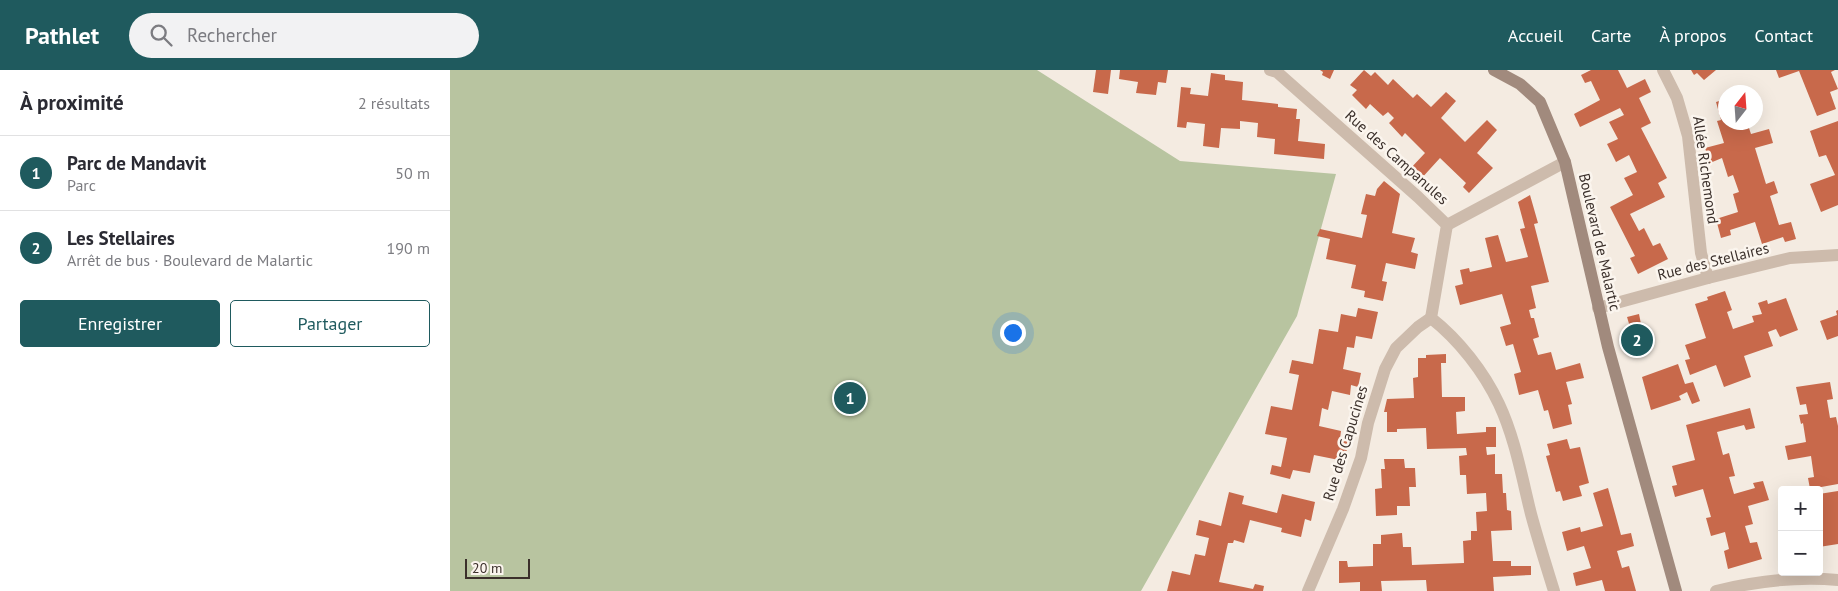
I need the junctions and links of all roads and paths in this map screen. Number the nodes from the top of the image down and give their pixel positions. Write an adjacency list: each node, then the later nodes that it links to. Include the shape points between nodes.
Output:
1 (1270, 70): 5 (street, Rue des Campanules, via 1277,72)
2 (1494, 70): 4 (street, Boulevard de Malartic, via 1520,84 1540,102)
3 (1663, 70): 7 (street, Allée Richemond, via 1677,98 1688,136 1701,253)
4 (1565, 162): 5 (street); 8 (street, Boulevard de Malartic)
5 (1447, 225): 9 (street, Rue des Campanules)
6 (1838, 255): 7 (street, Rue des Stellaires, via 1790,258)
7 (1708, 278): 8 (street, Rue des Stellaires)
8 (1598, 308): 13 (street, Boulevard de Malartic)
9 (1431, 318): 11 (street, Rue des Capucines, via 1396,348 1385,369 1361,458); 12 (street, via 1447,331 1480,372 1499,404)
10 (1838, 580): 14 (street, via 1784,579)
11 (1308, 591)
12 (1554, 591)
13 (1676, 591)
14 (1716, 591)

